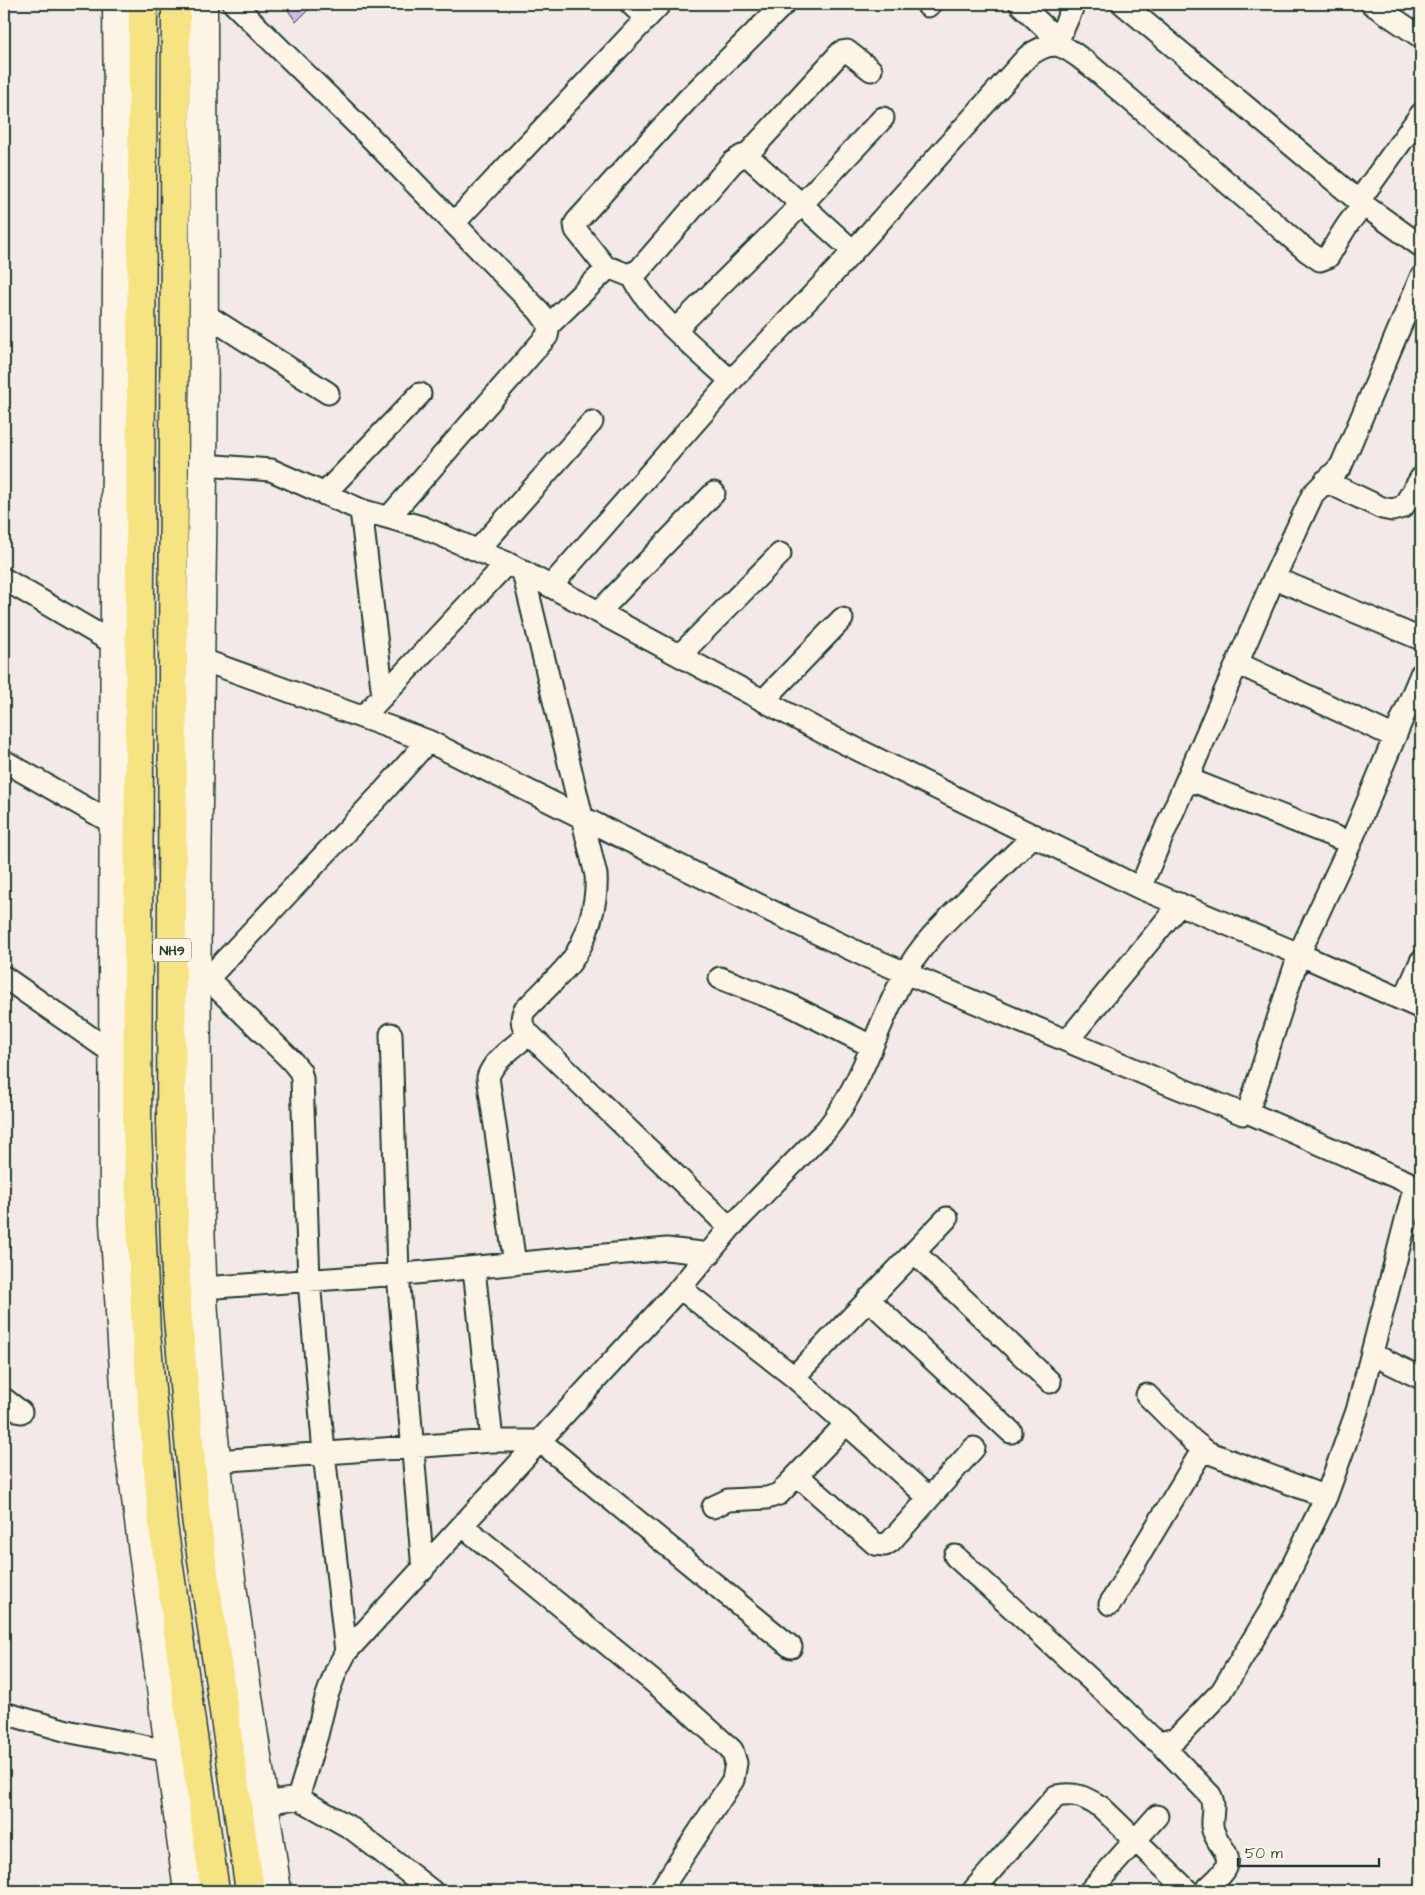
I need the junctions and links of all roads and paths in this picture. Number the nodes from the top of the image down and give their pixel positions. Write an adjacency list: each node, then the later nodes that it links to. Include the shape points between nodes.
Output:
1 (117, 4): 50 (main road)
2 (143, 4): 127 (highway, NH9, via 137,1131 146,1333 163,1525)
3 (176, 4): 128 (highway, NH9, via 171,1123 177,1308 196,1518)
4 (203, 4): 27 (main road)
5 (234, 4): 21 (street)
6 (631, 4): 12 (street)
7 (784, 4): 24 (street, via 687,100 577,221 576,230)
8 (1020, 4): 14 (street)
9 (1074, 4): 14 (street)
10 (1123, 4): 20 (street)
11 (1372, 4): 13 (street)
12 (653, 11): 21 (street)
13 (1421, 37)
14 (1057, 42): 20 (street, via 1091,66 1320,260 1328,257); 23 (street, via 1028,57)
15 (871, 70): 18 (street, via 847,51 841,52)
16 (1421, 114): 20 (street)
17 (883, 118): 19 (street)
18 (745, 157): 19 (street); 25 (street, via 733,162)
19 (802, 204): 23 (street); 29 (street)
20 (1360, 205): 22 (street)
21 (454, 223): 28 (street)
22 (1421, 246)
23 (853, 251): 30 (street)
24 (607, 269): 25 (street); 28 (street)
25 (632, 275): 29 (street, via 641,292)
26 (1421, 276): 36 (street, via 1341,466)
27 (203, 313): 31 (street); 34 (main road)
28 (549, 325): 40 (street, via 547,336)
29 (676, 329): 30 (street)
30 (731, 381): 46 (street)
31 (328, 392)
32 (420, 394): 38 (street)
33 (592, 422): 41 (street)
34 (203, 465): 38 (street, via 271,470); 52 (main road)
35 (1421, 478): 36 (street, via 1403,507 1392,510)
36 (1325, 482): 44 (street, via 1313,494)
37 (714, 493): 47 (street)
38 (324, 494): 39 (street)
39 (361, 510): 40 (street); 55 (street)
40 (389, 517): 41 (street)
41 (478, 550): 43 (street)
42 (780, 554): 51 (street)
43 (515, 568): 46 (street); 55 (street); 62 (street)
44 (1274, 578): 49 (street); 53 (street)
45 (4, 579): 50 (street)
46 (551, 586): 47 (street)
47 (599, 612): 51 (street)
48 (842, 618): 56 (street)
49 (1421, 639)
50 (115, 644): 63 (main road)
51 (680, 655): 56 (street)
52 (200, 659): 57 (street); 73 (main road)
53 (1237, 663): 58 (street); 61 (street)
54 (1421, 674): 58 (street)
55 (383, 696): 57 (street)
56 (764, 700): 64 (street, via 822,732)
57 (363, 717): 59 (street)
58 (1395, 737): 65 (street)
59 (428, 741): 62 (street); 73 (street)
60 (4, 761): 63 (street)
61 (1188, 779): 65 (street); 66 (street)
62 (582, 817): 70 (street); 76 (street, via 596,875 596,901 582,941 570,963 524,1011 522,1025)
63 (114, 824): 79 (main road)
64 (1034, 835): 66 (street); 70 (street, via 949,918)
65 (1351, 842): 68 (street)
66 (1140, 888): 67 (street)
67 (1180, 904): 68 (street); 77 (street)
68 (1299, 954): 74 (street); 80 (street)
69 (1421, 962): 74 (street)
70 (905, 973): 77 (street); 78 (street)
71 (4, 977): 79 (street)
72 (720, 978): 78 (street, via 790,1006)
73 (202, 985): 89 (street, via 300,1071 304,1092); 90 (main road, via 198,1156)
74 (1412, 1004)
75 (391, 1034): 88 (street)
76 (529, 1034): 83 (street); 86 (street, via 498,1061 488,1077)
77 (1067, 1041): 80 (street, via 1241,1113)
78 (871, 1046): 83 (street, via 851,1092 835,1118)
79 (113, 1053): 121 (main road, via 114,1222 123,1372)
80 (1247, 1112): 81 (street)
81 (1418, 1187): 93 (street)
82 (947, 1218): 84 (street)
83 (730, 1228): 85 (street)
84 (914, 1252): 92 (street); 96 (street)
85 (710, 1254): 86 (street, via 667,1249); 91 (street)
86 (515, 1264): 87 (street)
87 (474, 1268): 88 (street); 102 (street)
88 (398, 1274): 89 (street); 104 (street)
89 (309, 1281): 90 (street); 107 (street)
90 (203, 1288): 108 (main road)
91 (680, 1288): 94 (street); 103 (street)
92 (868, 1299): 94 (street); 101 (street)
93 (1372, 1354): 95 (street); 110 (street, via 1357,1411)
94 (794, 1377): 100 (street)
95 (1421, 1378)
96 (1050, 1382)
97 (1147, 1395): 106 (street)
98 (4, 1399): 99 (street)
99 (21, 1412)
100 (846, 1424): 109 (street); 111 (street)
101 (1011, 1432)
102 (492, 1441): 103 (street); 104 (street)
103 (540, 1441): 113 (street); 117 (street)
104 (412, 1447): 107 (street); 115 (street)
105 (974, 1448): 111 (street)
106 (1203, 1449): 110 (street, via 1214,1456); 116 (street)
107 (324, 1453): 108 (street); 118 (street)
108 (216, 1461): 123 (main road)
109 (797, 1475): 111 (street, via 880,1546 891,1541); 112 (street, via 774,1496 728,1500)
110 (1326, 1497): 120 (street, via 1271,1610 1222,1691 1176,1740)
111 (928, 1498)
112 (713, 1507)
113 (463, 1526): 115 (street); 131 (street, via 732,1750 736,1763 732,1780)
114 (956, 1556): 120 (street)
115 (423, 1570): 118 (street)
116 (1110, 1604)
117 (791, 1647)
118 (346, 1652): 122 (street, via 326,1698)
119 (4, 1713): 121 (street, via 71,1732)
120 (1160, 1743): 135 (street, via 1214,1802 1212,1827 1229,1860 1227,1868)
121 (169, 1751): 126 (main road)
122 (298, 1798): 123 (street); 130 (street, via 351,1828)
123 (264, 1803): 129 (main road)
124 (1157, 1816): 125 (street)
125 (1135, 1841): 132 (street, via 1101,1807 1085,1797 1056,1796); 133 (street); 134 (street)
126 (188, 1891)
127 (215, 1891)
128 (250, 1891)
129 (277, 1891)
130 (432, 1891)
131 (660, 1891)
132 (973, 1891)
133 (1090, 1891)
134 (1188, 1891)
135 (1204, 1891)

